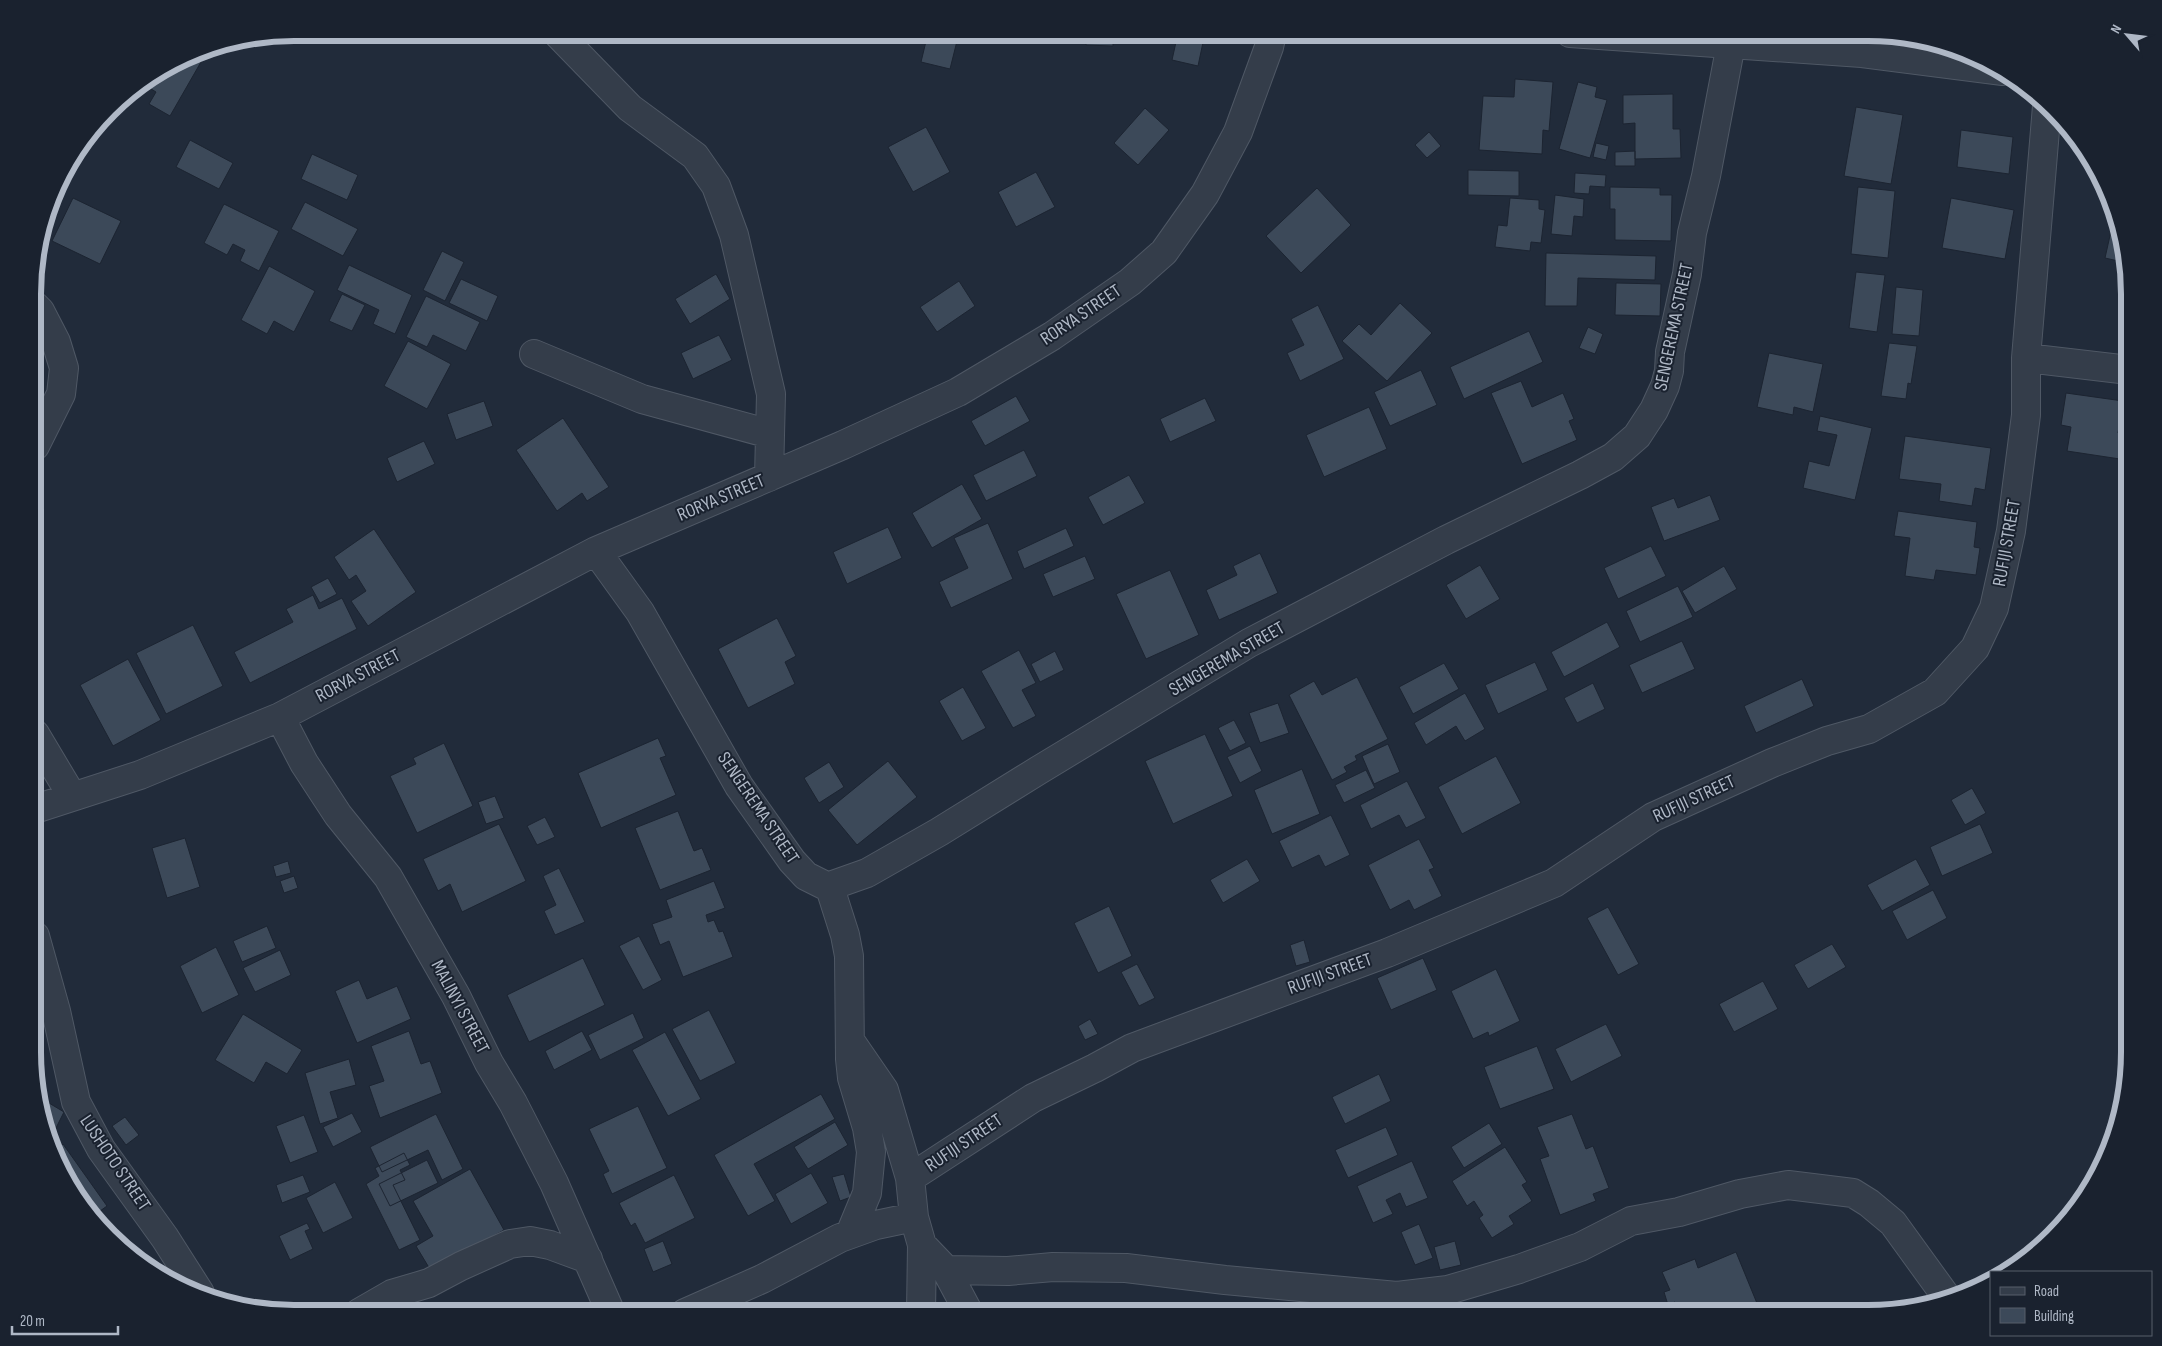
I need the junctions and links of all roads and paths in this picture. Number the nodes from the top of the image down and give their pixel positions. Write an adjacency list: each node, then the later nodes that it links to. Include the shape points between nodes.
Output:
1 (566, 41): 12 (street, via 630,108 695,156 716,186 734,235 771,394)
2 (1270, 41): 13 (street, RORYA STREET, via 1238,132 1205,194 1164,252 1130,282 1052,336 958,392)
3 (1691, 41): 4 (street)
4 (1731, 44): 5 (street, via 1862,52); 19 (street, SENGEREMA STREET, via 1692,233 1688,274 1670,352 1669,371 1654,410 1637,436 1613,457 1580,475 1446,540 1249,643 940,832 867,873)
5 (1982, 68)
6 (2045, 114): 9 (street, RUFIJI STREET)
7 (41, 313): 11 (street, via 56,342 64,368 61,394)
8 (534, 354): 12 (street, via 642,399)
9 (2026, 358): 10 (street); 22 (street, RUFIJI STREET, via 2026,415 2011,531 1994,608 1976,648 1935,692 1869,729 1781,759 1653,817 1554,882 1387,953 1132,1048 1033,1098)
10 (2121, 369)
11 (41, 434)
12 (770, 434): 13 (street)
13 (769, 477): 14 (street, RORYA STREET)
14 (596, 551): 15 (street, RORYA STREET); 19 (street, SENGEREMA STREET, via 640,612 739,786 792,861 806,876)
15 (280, 718): 17 (street, RORYA STREET, via 140,775); 26 (street, MALINYI STREET, via 338,815 398,894 513,1103 554,1182)
16 (41, 744): 17 (street)
17 (72, 796): 18 (street, RORYA STREET)
18 (41, 808)
19 (830, 888): 21 (street, via 848,956)
20 (41, 958): 28 (street, LUSHOTO STREET, via 76,1102 101,1149)
21 (851, 1042): 22 (street, via 884,1090); 24 (street, via 852,1078 871,1152 867,1193)
22 (910, 1178): 23 (street)
23 (914, 1217): 24 (street); 25 (street)
24 (850, 1234): 32 (street)
25 (922, 1245): 27 (street); 33 (street)
26 (588, 1259): 30 (street, via 530,1241 510,1244 429,1283 392,1294); 31 (street, MALINYI STREET)
27 (946, 1270): 29 (street, via 1008,1272 1053,1267 1126,1268 1397,1296 1440,1291 1519,1269 1580,1247 1631,1222 1788,1185 1853,1193 1869,1203 1893,1223); 34 (street)
28 (195, 1285)
29 (1943, 1293)
30 (374, 1305)
31 (608, 1305)
32 (704, 1305)
33 (921, 1305)
34 (965, 1305)

